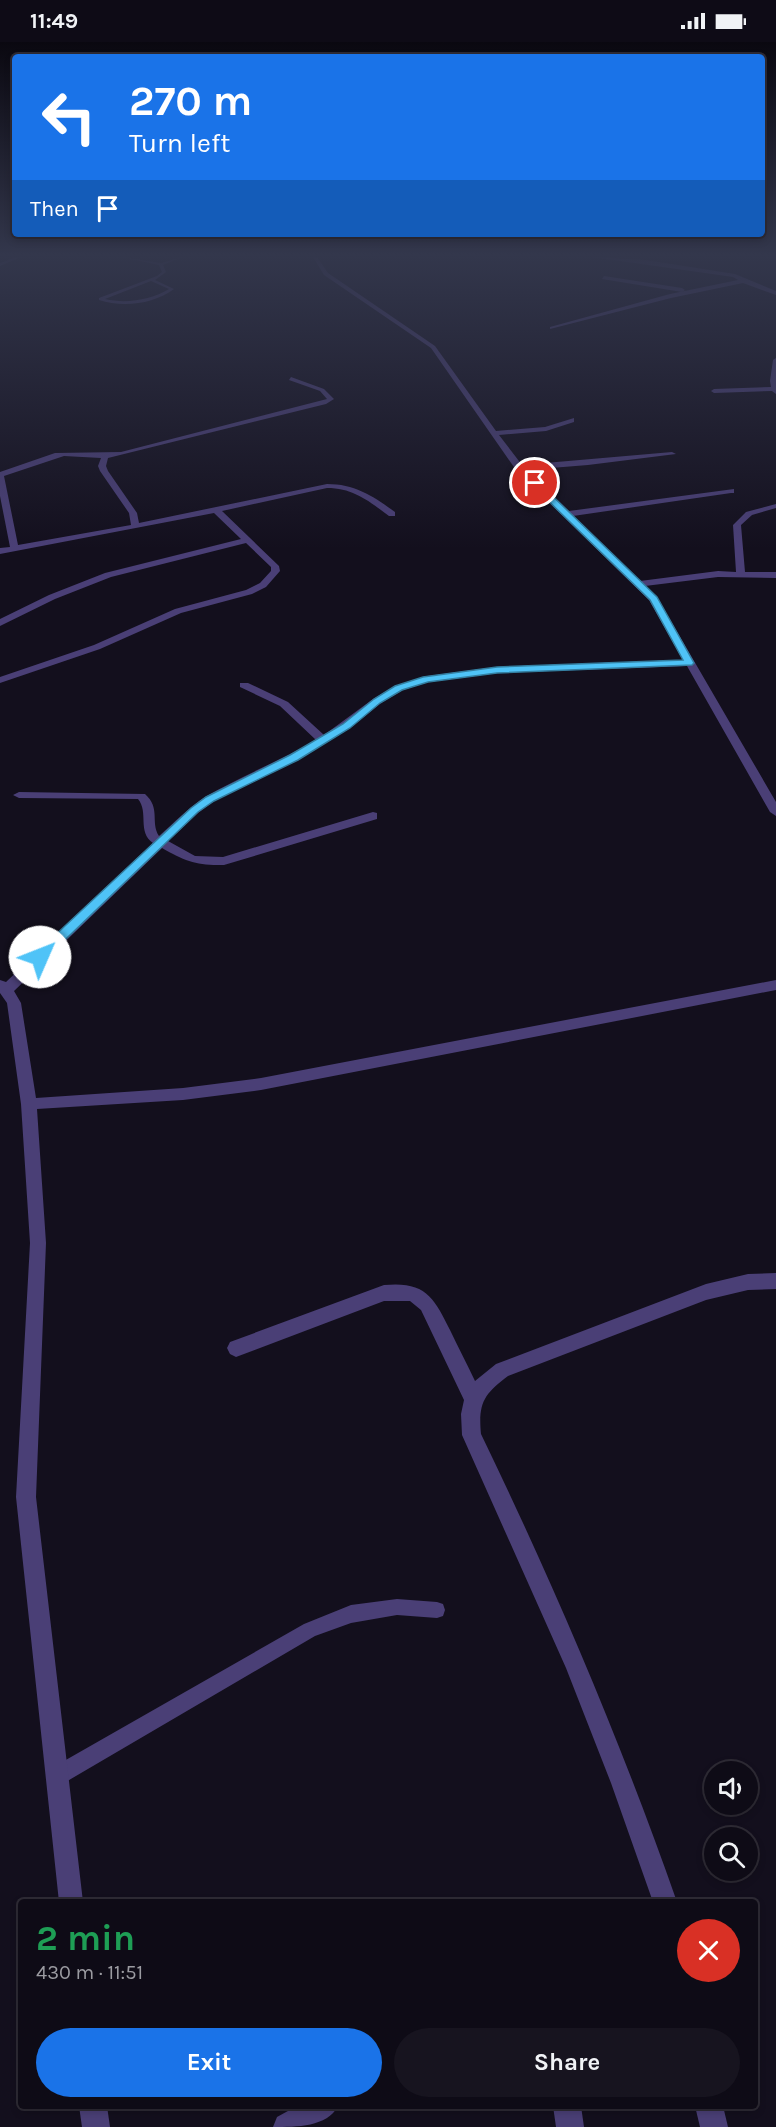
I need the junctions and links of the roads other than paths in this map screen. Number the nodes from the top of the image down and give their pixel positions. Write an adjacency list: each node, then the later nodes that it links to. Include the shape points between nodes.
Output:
1 (439, 354): 7 (street)
2 (776, 360): 5 (street)
3 (291, 379): 9 (street, via 322,390 331,399)
4 (714, 391): 5 (street)
5 (775, 391)
6 (571, 420): 7 (street, via 546,429)
7 (493, 433): 10 (street)
8 (672, 454): 10 (street)
9 (105, 456): 11 (street, via 49,456); 17 (street, via 104,471 134,513)
10 (519, 468): 16 (street)
11 (0, 476): 19 (street)
12 (732, 491): 16 (street)
13 (776, 506): 21 (street, via 749,513 738,525)
14 (216, 510): 15 (street, via 339,485 356,488); 17 (street); 18 (street)
15 (392, 514)
16 (567, 514): 23 (street)
17 (135, 526): 19 (street)
18 (248, 540): 24 (street, via 108,575); 26 (street, via 275,566 276,571 263,585 178,611 97,647)
19 (15, 549): 20 (street)
20 (0, 551)
21 (741, 574): 22 (street); 23 (street)
22 (776, 575)
23 (639, 584): 25 (street, via 654,598)
24 (0, 623)
25 (689, 663): 28 (street, via 497,670 427,679 384,696); 30 (street)
26 (0, 680)
27 (244, 685): 28 (street, via 284,704)
28 (323, 740): 32 (street, via 210,799)
29 (19, 795): 32 (street, via 141,796 148,801 150,833)
30 (776, 812)
31 (373, 816): 32 (street, via 224,861 191,859)
32 (158, 842): 34 (street)
33 (776, 985): 35 (street, via 261,1084 183,1094)
34 (3, 988): 35 (street, via 14,1003)
35 (29, 1104): 40 (street, via 38,1244 26,1497)
36 (776, 1281): 38 (street, via 748,1282 706,1292 513,1366 485,1382)
37 (236, 1348): 38 (street, via 384,1293 413,1293 432,1311)
38 (473, 1398): 42 (street, via 469,1415 472,1436 534,1565 635,1814)
39 (437, 1610): 40 (lane, via 397,1607 351,1614 310,1630)
40 (57, 1776): 41 (street)
41 (70, 1899)
42 (663, 1899)
43 (93, 2109): 47 (street)
44 (319, 2109): 48 (street)
45 (567, 2109): 49 (street)
46 (710, 2109): 50 (street)
47 (96, 2127)
48 (287, 2127)
49 (570, 2127)
50 (714, 2127)

